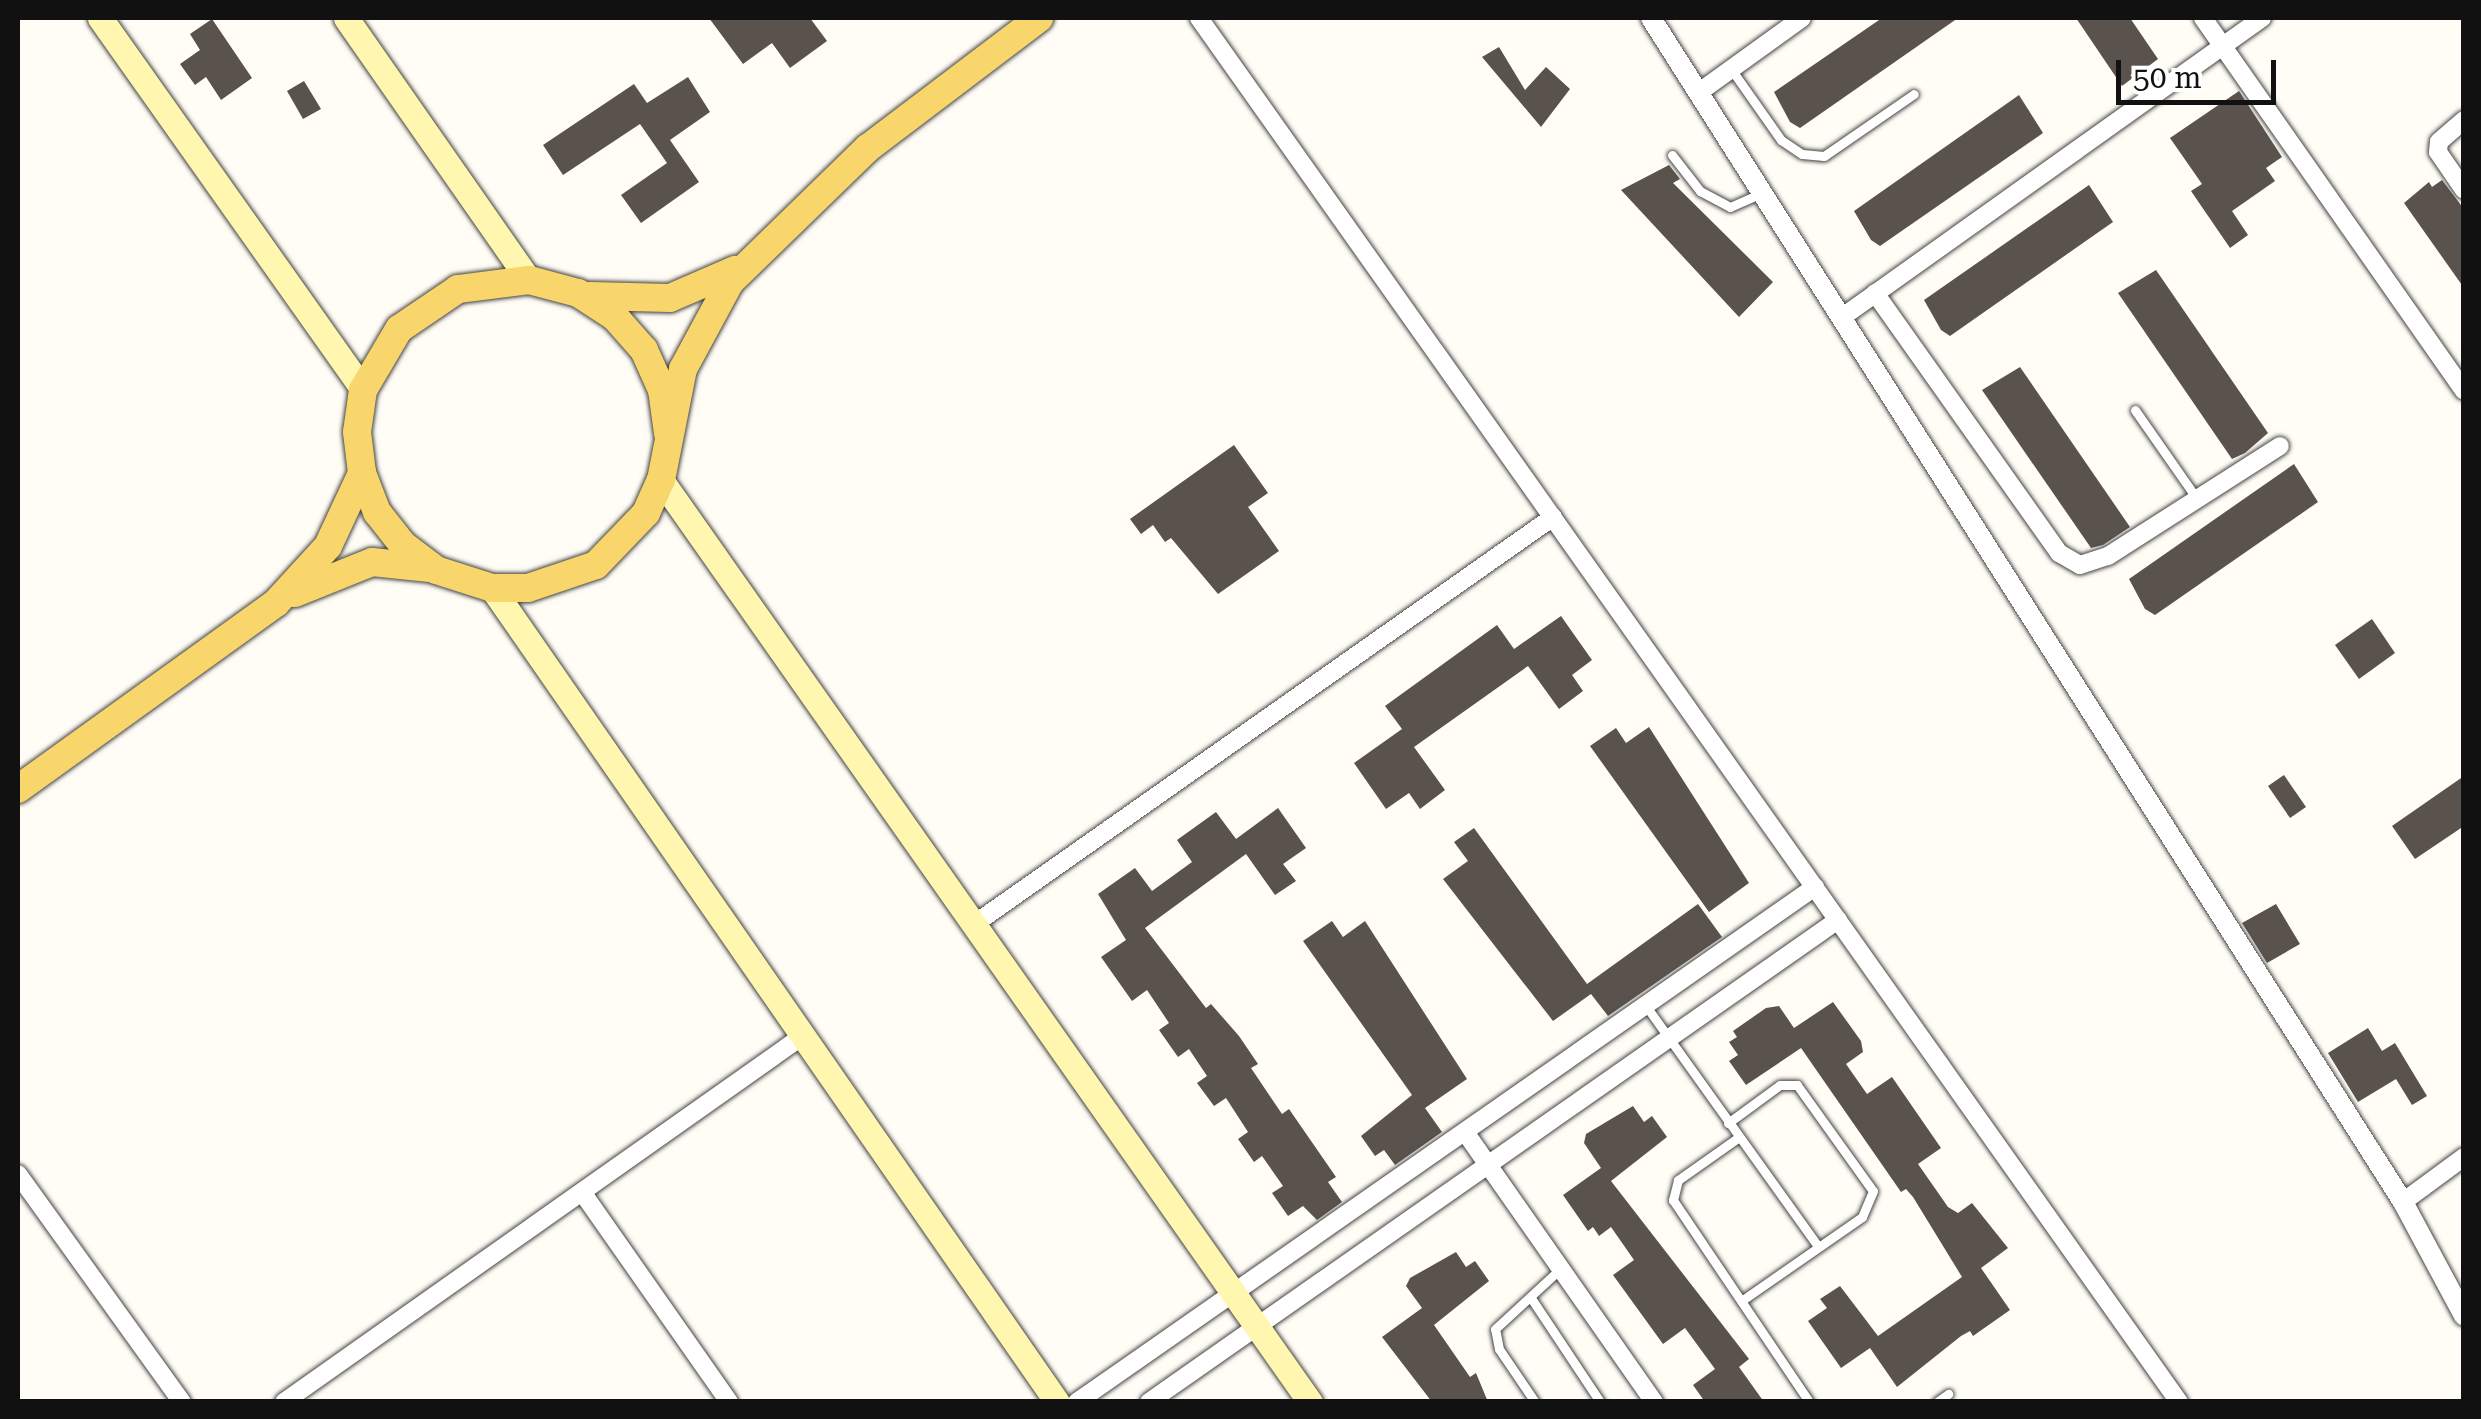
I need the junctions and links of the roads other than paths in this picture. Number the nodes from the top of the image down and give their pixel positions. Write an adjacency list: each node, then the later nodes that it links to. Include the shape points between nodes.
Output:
1 (100, 18): 22 (main road)
2 (346, 18): 18 (main road)
3 (1039, 18): 17 (main road, via 868,148)
4 (1198, 18): 30 (street)
5 (1651, 18): 11 (street)
6 (1802, 18): 10 (street)
7 (2203, 18): 9 (street)
8 (2262, 18): 9 (street)
9 (2222, 45): 20 (street); 23 (street)
10 (1731, 68): 11 (street); 12 (lane, via 1780,140 1802,154 1824,156)
11 (1698, 93): 16 (street)
12 (1914, 94)
13 (2464, 120): 15 (street, via 2438,142)
14 (1672, 155): 16 (lane, via 1700,191 1730,207)
15 (2464, 190)
16 (1762, 193): 21 (street)
17 (752, 258): 19 (main road, via 670,298 608,301); 25 (main road, via 696,338)
18 (529, 280): 19 (main road); 22 (main road, via 458,289 426,305 388,343)
19 (578, 293): 25 (main road, via 615,317 644,350 662,390)
20 (1875, 293): 21 (street); 29 (street, via 2059,553 2080,565 2108,556)
21 (1841, 318): 48 (street)
22 (364, 390): 27 (main road, via 357,432)
23 (2464, 391)
24 (2135, 410): 29 (lane)
25 (668, 433): 28 (main road)
26 (2280, 446): 29 (street)
27 (362, 473): 31 (main road, via 378,512 403,545); 33 (main road, via 328,546)
28 (661, 480): 32 (main road, via 624,542 596,565 564,581); 37 (main road)
29 (2197, 499)
30 (1553, 517): 35 (street); 37 (street)
31 (436, 570): 32 (main road); 33 (main road, via 372,562)
32 (492, 588): 39 (main road)
33 (276, 603): 34 (main road)
34 (18, 789)
35 (1814, 887): 36 (street); 38 (street)
36 (1838, 920): 40 (street); 69 (street)
37 (974, 925): 51 (main road)
38 (1646, 1006): 40 (lane); 42 (street)
39 (801, 1037): 47 (street); 60 (main road)
40 (1669, 1040): 41 (lane); 45 (street)
41 (1728, 1123): 43 (lane); 49 (lane, via 1792,1082 1868,1182 1870,1210)
42 (1465, 1132): 45 (street); 51 (street)
43 (1739, 1137): 49 (lane); 53 (lane, via 1673,1190 1678,1209)
44 (2464, 1158): 48 (street)
45 (1489, 1166): 50 (street); 55 (street)
46 (18, 1174): 57 (street)
47 (582, 1192): 58 (street); 59 (street)
48 (2403, 1202): 54 (street)
49 (1818, 1246): 53 (lane)
50 (1560, 1268): 52 (lane); 66 (street)
51 (1234, 1293): 55 (main road); 61 (street)
52 (1531, 1298): 64 (lane, via 1500,1320 1495,1340); 65 (lane)
53 (1741, 1301): 67 (lane)
54 (2464, 1316)
55 (1257, 1326): 62 (street); 63 (main road)
56 (1948, 1394): 68 (lane)
57 (182, 1402)
58 (284, 1402)
59 (729, 1402)
60 (1057, 1402)
61 (1078, 1402)
62 (1149, 1402)
63 (1310, 1402)
64 (1535, 1402)
65 (1600, 1402)
66 (1654, 1402)
67 (1809, 1402)
68 (1938, 1402)
69 (2180, 1402)

